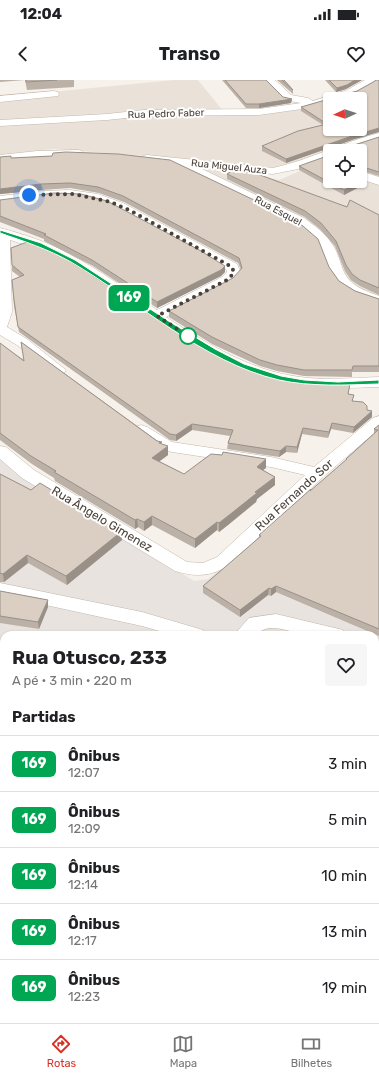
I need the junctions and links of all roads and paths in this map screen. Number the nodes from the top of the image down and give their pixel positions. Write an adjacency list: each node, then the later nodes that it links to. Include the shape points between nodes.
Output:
1 (269, 80): 7 (street, via 288,98)
2 (374, 80): 3 (street); 4 (street, Rua Pedro Faber)
3 (379, 82)
4 (351, 92)
5 (54, 94): 6 (street)
6 (0, 98)
7 (323, 99)
8 (323, 101): 9 (street, Rua Pedro Faber, via 259,112 144,113 107,118)
9 (0, 123)
10 (379, 136): 11 (street)
11 (352, 144)
12 (89, 154): 15 (street, via 37,154)
13 (323, 155): 16 (street, Rua Miguel Auza)
14 (134, 157): 17 (street, Rua Miguel Auza)
15 (0, 158)
16 (315, 158): 17 (street, Rua Miguel Auza, via 285,170 268,172); 18 (street)
17 (173, 160): 23 (street, Rua Esquel, via 300,221 325,243 338,274 346,285)
18 (323, 161)
19 (367, 177): 20 (street)
20 (379, 181)
21 (0, 200): 24 (street, via 59,194 111,202 232,267 234,273 227,280)
22 (2, 232): 24 (street, via 39,244 73,261); 25 (street, via 5,312)
23 (379, 300)
24 (157, 316): 27 (street, via 212,351 280,378 338,384)
25 (0, 328): 26 (street)
26 (71, 379)
27 (379, 382)
28 (126, 420): 31 (street, via 151,438 172,447 271,462)
29 (379, 421): 31 (street, Rua Fernando Sor)
30 (0, 451): 32 (street, Rua Ângelo Gimenez, via 28,474 181,567)
31 (317, 473): 32 (street, Rua Fernando Sor, via 223,561)
32 (210, 569)
33 (0, 589): 34 (street, via 142,619)
34 (182, 631)
35 (248, 631): 36 (street, via 256,623 276,621)
36 (319, 631)

